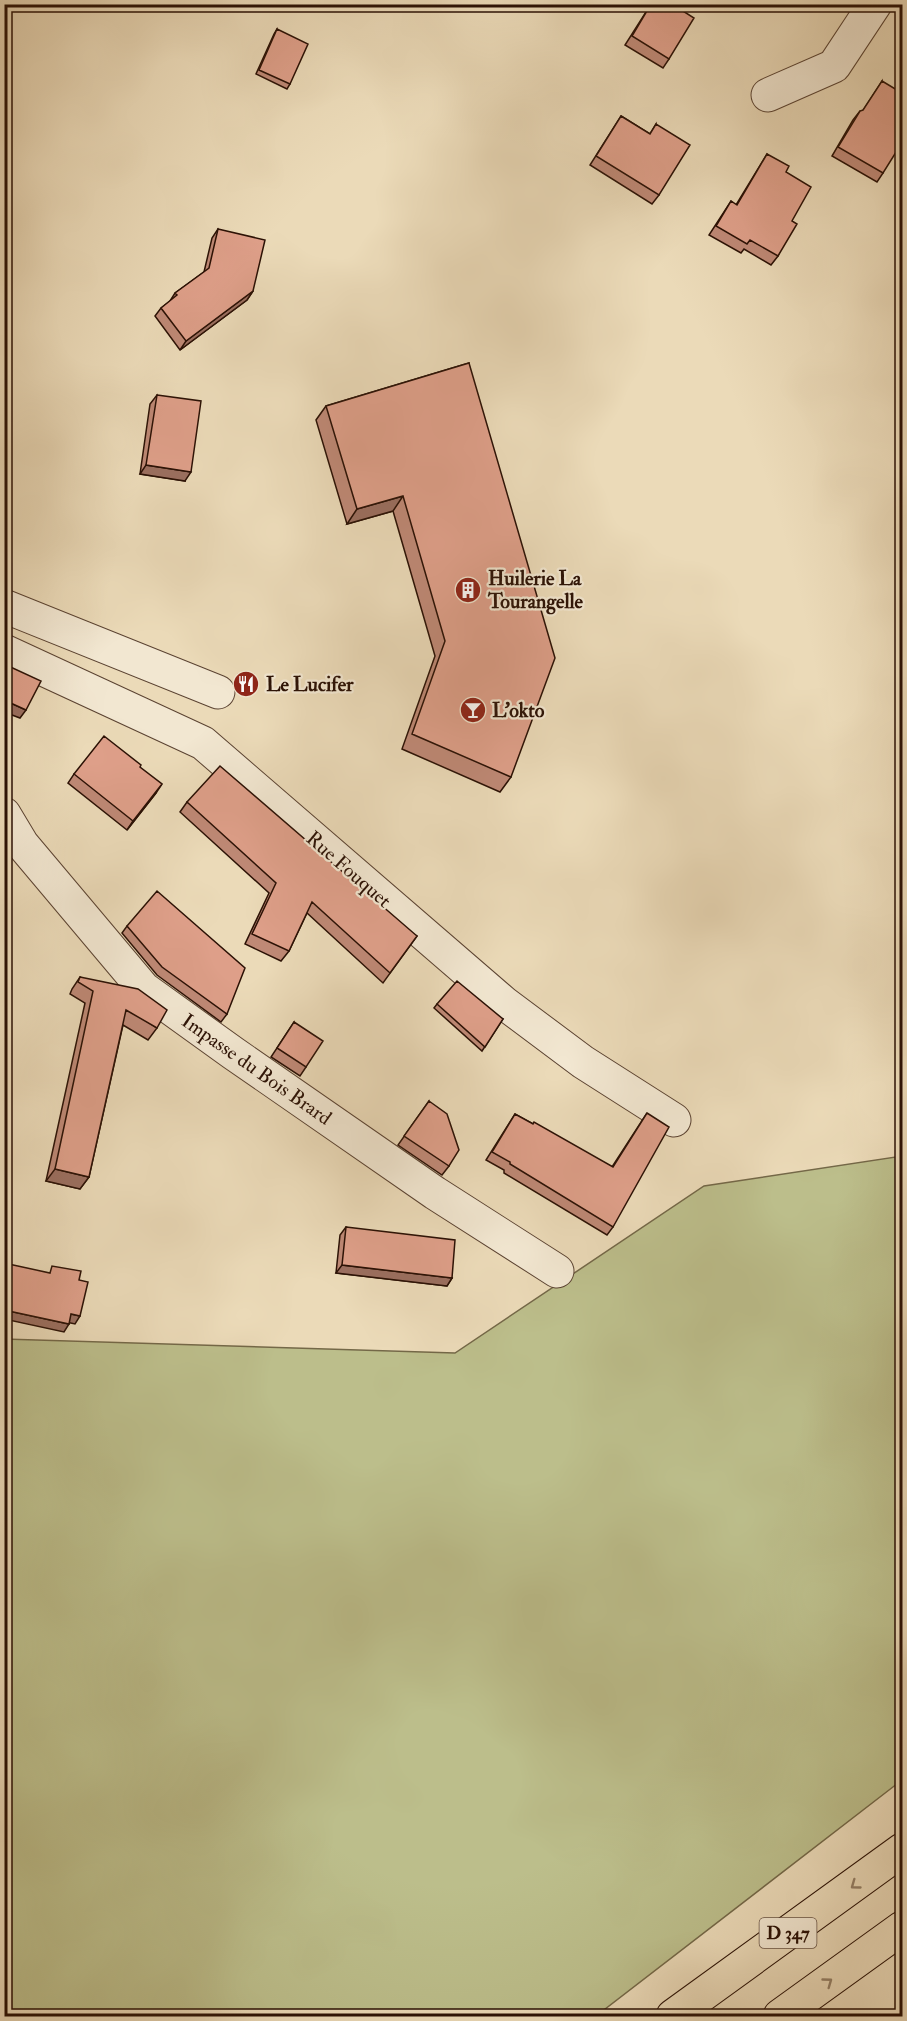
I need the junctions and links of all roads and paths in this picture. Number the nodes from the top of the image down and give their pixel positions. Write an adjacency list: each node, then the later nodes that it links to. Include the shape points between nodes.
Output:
1 (875, 4): 2 (street, via 834,66)
2 (768, 94)
3 (4, 606): 5 (street)
4 (4, 651): 7 (street, Rue Fouquet, via 203,743 504,1003 583,1062)
5 (218, 692)
6 (4, 814): 8 (street, Impasse du Bois Brard, via 22,844 144,989 435,1193)
7 (674, 1120)
8 (557, 1271)
9 (903, 1850): 11 (highway, D 347, one-way to 11)
10 (903, 1928): 12 (highway, one-way to 10)
11 (673, 2016)
12 (780, 2016)

